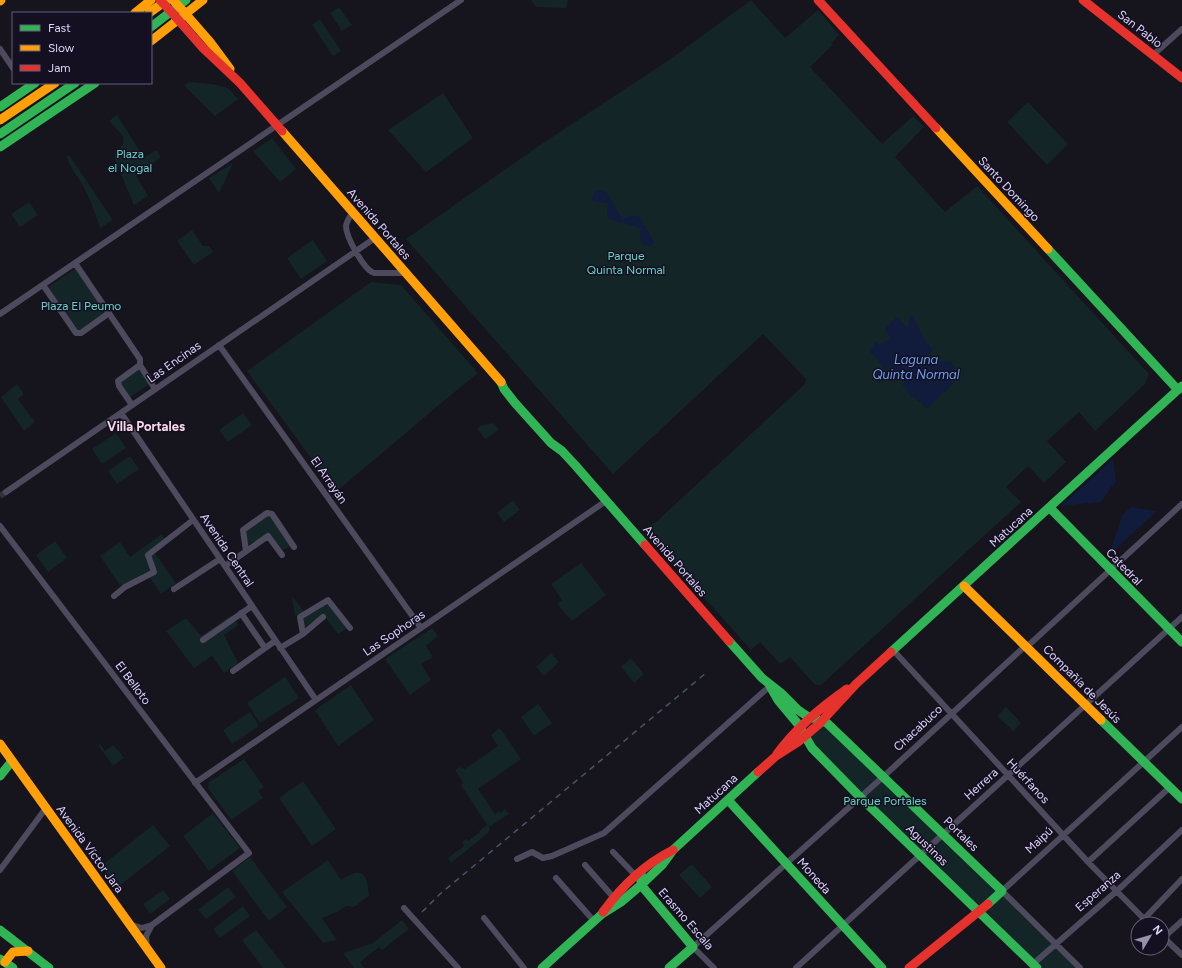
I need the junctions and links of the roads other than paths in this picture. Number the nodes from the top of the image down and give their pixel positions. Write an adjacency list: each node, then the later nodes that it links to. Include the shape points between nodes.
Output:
1 (151, 0): 10 (main road)
2 (160, 0): 13 (main road, Avenida Portales, bridge)
3 (166, 0): 11 (main road)
4 (173, 0): 12 (main road, Avenida Portales, bridge)
5 (186, 0): 14 (main road)
6 (203, 0): 12 (main road)
7 (462, 0): 28 (street)
8 (818, 0): 42 (main road, Santo Domingo)
9 (1083, 0): 18 (main road, San Pablo)
10 (136, 12)
11 (150, 12)
12 (184, 12): 13 (main road); 21 (main road, Avenida Portales)
13 (176, 17): 16 (main road); 21 (main road, Avenida Portales, via 203,48)
14 (152, 26)
15 (1182, 29): 18 (street)
16 (152, 40)
17 (0, 49): 19 (street)
18 (1153, 55): 20 (main road, San Pablo)
19 (12, 67)
20 (1182, 78)
21 (240, 83): 28 (main road, Avenida Portales)
22 (54, 84): 27 (main road)
23 (74, 84): 29 (main road)
24 (93, 84): 30 (main road)
25 (25, 86): 26 (main road)
26 (0, 106)
27 (0, 120)
28 (277, 126): 31 (main road, Avenida Portales); 34 (street)
29 (0, 134)
30 (0, 147)
31 (352, 212): 32 (main road, Avenida Portales); 33 (street, via 346,227)
32 (375, 238): 33 (street, Las Encinas); 35 (main road, Avenida Portales)
33 (355, 251): 35 (street, via 372,273); 39 (street, Las Encinas)
34 (75, 263): 36 (street); 38 (street)
35 (406, 273): 46 (main road, Avenida Portales, via 500,380 515,403)
36 (43, 285): 37 (street); 38 (street, via 76,333 81,333)
37 (0, 314)
38 (109, 314): 40 (street, via 140,359)
39 (219, 345): 41 (street, Las Encinas); 65 (street, El Arrayán)
40 (140, 365): 41 (street); 43 (street, via 118,381)
41 (155, 389): 43 (street, Las Encinas)
42 (1181, 390): 48 (main road, Matucana)
43 (132, 405): 44 (street, Las Encinas)
44 (121, 413): 45 (street, Las Encinas); 49 (street, Avenida Central)
45 (6, 492)
46 (606, 501): 65 (street, Las Sophoras); 77 (main road, Avenida Portales)
47 (1182, 504): 56 (street, Chacabuco)
48 (1050, 508): 56 (main road, Catedral); 57 (main road, Matucana)
49 (194, 520): 54 (street, Avenida Central); 59 (street, via 148,554 154,572 125,587)
50 (0, 526): 91 (street, El Belloto)
51 (294, 547): 52 (street, via 272,514 267,513 243,530)
52 (246, 551): 53 (street, via 268,536); 55 (street)
53 (282, 555)
54 (220, 559): 55 (street, Avenida Central); 58 (street)
55 (225, 566): 60 (street, Avenida Central)
56 (1111, 570): 66 (main road, Catedral); 71 (street, Chacabuco)
57 (964, 586): 71 (main road, Compañía de Jesús); 74 (main road, Matucana)
58 (174, 589)
59 (114, 596)
60 (252, 606): 61 (street); 69 (street, Avenida Central)
61 (241, 613): 68 (street); 72 (street)
62 (324, 617): 67 (street)
63 (1182, 617): 66 (street, Herrera)
64 (350, 628): 67 (street, via 328,600 300,617)
65 (421, 628): 78 (street, Las Sophoras)
66 (1168, 629): 70 (main road, Catedral); 79 (street, Herrera)
67 (303, 634): 73 (street)
68 (203, 640)
69 (275, 641): 72 (street); 73 (street, Avenida Central)
70 (1182, 642)
71 (1027, 646): 79 (main road, Compañía de Jesús); 80 (street, Chacabuco)
72 (265, 648): 75 (street)
73 (280, 648): 78 (street, Avenida Central)
74 (893, 650): 76 (main road, Matucana); 80 (street, Huérfanos)
75 (233, 672)
76 (856, 684): 81 (main road, Matucana); 82 (main road, Matucana)
77 (770, 686): 81 (main road, Avenida Portales); 84 (main road, Avenida Portales, via 777,700 797,722); 103 (street, via 604,833 552,856 542,858 532,852)
78 (316, 700): 91 (street, Las Sophoras)
79 (1085, 704): 87 (main road, Compañía de Jesús); 88 (street, Herrera)
80 (951, 714): 88 (street, Huérfanos); 90 (street, Chacabuco)
81 (812, 718): 82 (main road); 84 (main road, Matucana)
82 (823, 719): 84 (main road, Matucana); 90 (main road, Portales)
83 (1182, 727): 87 (street, Maipú)
84 (802, 733): 93 (main road, Agustinas, via 812,748); 95 (main road, Matucana, via 784,744 776,756)
85 (0, 744): 86 (main road, Avenida Víctor Jara)
86 (12, 761): 89 (main road); 96 (main road, Avenida Víctor Jara)
87 (1144, 762): 92 (main road, Compañía de Jesús); 99 (street, Maipú)
88 (1008, 775): 98 (street, Herrera); 99 (street, Huérfanos)
89 (0, 776)
90 (884, 776): 93 (street, Chacabuco); 98 (main road, Portales)
91 (195, 783): 124 (street, El Belloto, via 249,853)
92 (1170, 788): 94 (main road, Compañía de Jesús); 104 (street)
93 (860, 797): 102 (main road, Agustinas); 105 (street, Chacabuco)
94 (1182, 799)
95 (728, 800): 100 (main road, Matucana); 105 (main road, Moneda)
96 (46, 808): 107 (street); 123 (main road, Avenida Víctor Jara)
97 (1182, 830): 113 (street, Esperanza)
98 (943, 834): 102 (street, Herrera); 112 (main road, Portales)
99 (1063, 835): 104 (street, Huérfanos); 112 (street, Maipú)
100 (673, 850): 108 (main road, Matucana, via 658,857); 111 (main road, Matucana, via 662,865)
101 (613, 852): 108 (street)
102 (921, 855): 116 (main road, Agustinas); 125 (street, Herrera)
103 (517, 859)
104 (1088, 862): 113 (street, Huérfanos)
105 (786, 863): 125 (main road, Moneda); 130 (street, Chacabuco)
106 (585, 865): 114 (street)
107 (0, 870)
108 (638, 874): 111 (main road); 114 (main road, Matucana)
109 (556, 878): 121 (street)
110 (1182, 879): 119 (street)
111 (641, 884): 117 (main road, Matucana, via 621,902); 130 (main road, Erasmo Escala)
112 (1002, 891): 116 (main road, Maipú); 128 (street, Portales)
113 (1116, 891): 118 (street, Huérfanos); 128 (street, Esperanza)
114 (614, 898): 117 (main road, Matucana)
115 (404, 908): 139 (street)
116 (979, 912): 135 (main road, Agustinas); 146 (main road, Maipú)
117 (602, 914): 121 (main road, Matucana)
118 (1141, 916)
119 (1147, 916)
120 (484, 918): 140 (street)
121 (594, 921): 141 (main road, Matucana)
122 (1182, 921): 127 (street)
123 (129, 923): 124 (street, via 139,928); 131 (main road, Avenida Víctor Jara)
124 (152, 925): 131 (street, via 146,936)
125 (843, 926): 144 (street, Herrera); 145 (main road, Moneda)
126 (0, 930): 132 (main road)
127 (1170, 931)
128 (1055, 944): 135 (street, Esperanza); 147 (street, Portales)
129 (1170, 944): 133 (street)
130 (693, 947): 142 (main road, Chacabuco); 143 (street, Erasmo Escala)
131 (147, 948): 138 (main road, Avenida Víctor Jara)
132 (28, 951): 134 (main road, via 13,952); 137 (main road)
133 (1182, 955)
134 (2, 963): 136 (main road)
135 (1032, 967)
136 (13, 968)
137 (49, 968)
138 (161, 968)
139 (458, 968)
140 (524, 968)
141 (542, 968)
142 (669, 968)
143 (714, 968)
144 (796, 968)
145 (882, 968)
146 (909, 968)
147 (1080, 968)

